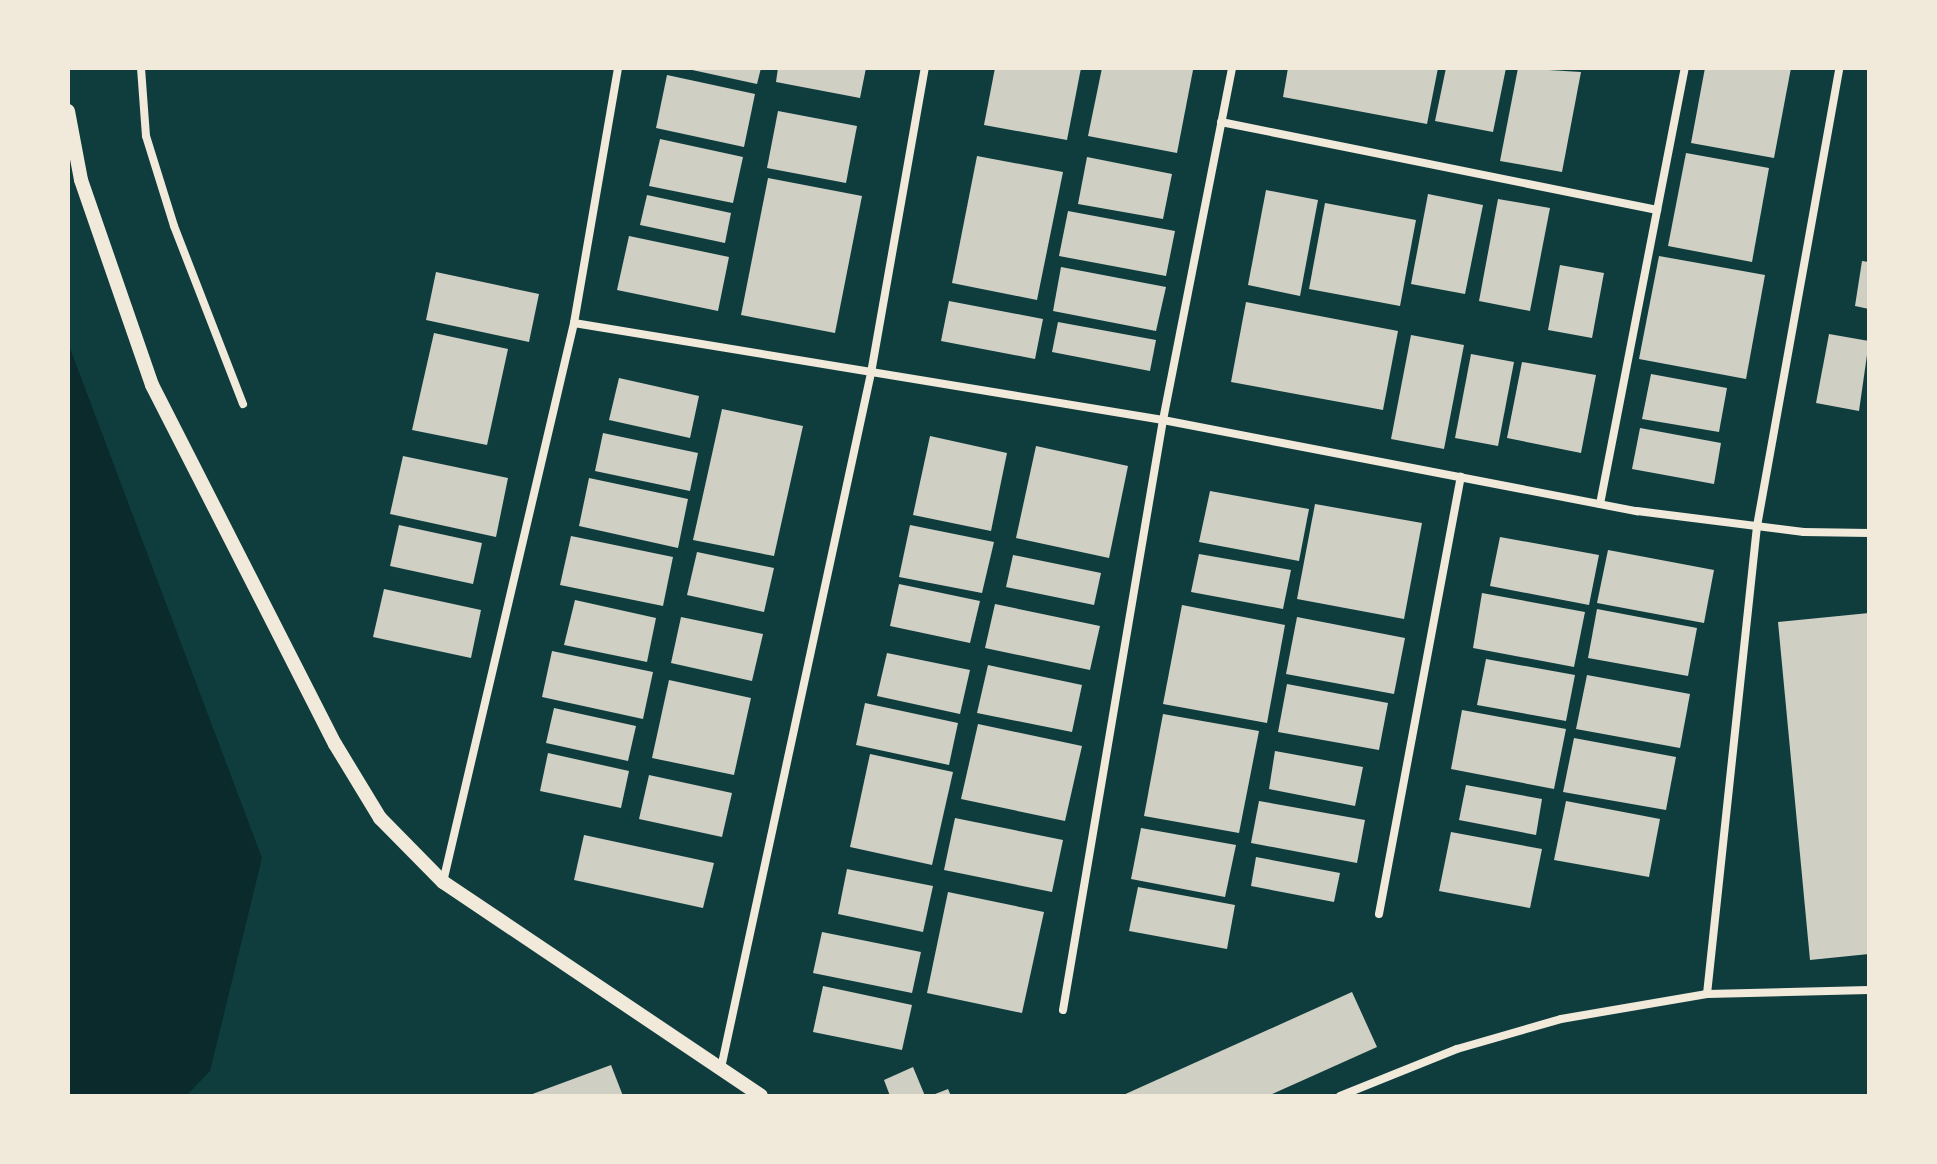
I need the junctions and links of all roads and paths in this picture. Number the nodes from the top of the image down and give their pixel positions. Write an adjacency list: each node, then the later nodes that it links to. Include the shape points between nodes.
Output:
1 (141, 68): 12 (street, via 146,136 174,226)
2 (618, 68): 10 (street)
3 (925, 68): 11 (street)
4 (1232, 68): 8 (street)
5 (1685, 68): 9 (street)
6 (1839, 68): 16 (street)
7 (68, 111): 18 (street, via 81,180 152,385 335,744 380,818)
8 (1221, 122): 9 (street); 13 (street)
9 (1657, 210): 15 (street)
10 (574, 323): 11 (street); 18 (street)
11 (871, 373): 13 (street); 23 (street)
12 (243, 404)
13 (1163, 420): 14 (street); 22 (street)
14 (1461, 477): 15 (street); 19 (street)
15 (1600, 504): 16 (street)
16 (1757, 526): 17 (street); 21 (street)
17 (1869, 533)
18 (443, 882): 23 (street)
19 (1379, 914)
20 (1869, 990): 21 (street)
21 (1707, 994): 25 (street, via 1561,1019 1457,1049)
22 (1063, 1010)
23 (721, 1068): 24 (street)
24 (761, 1096)
25 (1340, 1096)

